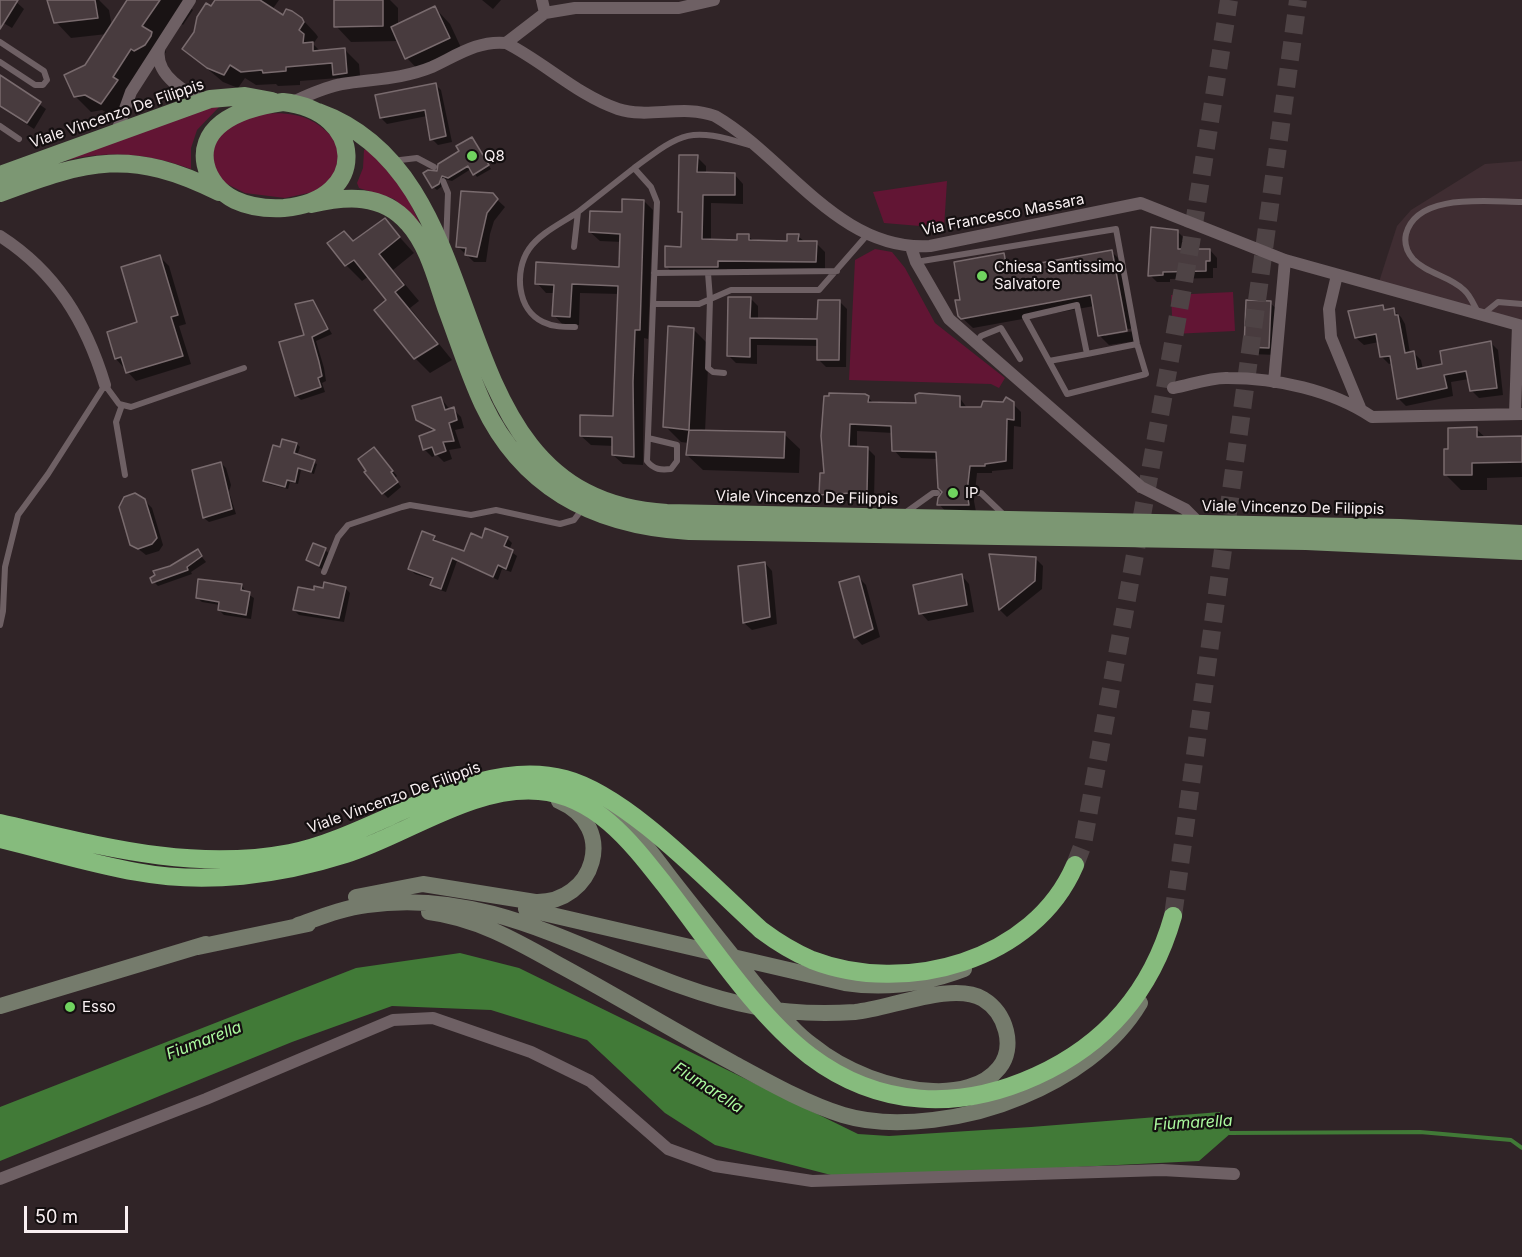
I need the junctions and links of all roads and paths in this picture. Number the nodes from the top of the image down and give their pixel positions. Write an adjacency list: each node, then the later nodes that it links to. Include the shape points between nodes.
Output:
1 (190, 0): 7 (street)
2 (542, 0): 4 (street)
3 (714, 0): 4 (street, via 679,8 575,8)
4 (545, 13): 6 (street)
5 (0, 42): 8 (lane, via 44,71 47,80 35,85)
6 (506, 44): 10 (street, via 479,45 413,74 341,85); 15 (street, Via Francesco Massara, via 588,95 617,108 643,112 700,111 720,119)
7 (160, 46): 9 (street, via 161,69 189,94); 13 (street, via 126,100)
8 (0, 62)
9 (210, 99): 10 (main road, Viale Vincenzo De Filippis, via 245,96); 13 (main road, Viale Vincenzo De Filippis)
10 (286, 103): 11 (main road, Viale Vincenzo De Filippis); 22 (main road, Viale Vincenzo De Filippis, via 238,114 210,135 204,153 206,172)
11 (318, 112): 16 (main road, Viale Vincenzo De Filippis, via 347,124); 24 (main road, Viale Vincenzo De Filippis, via 340,133 347,164 338,184)
12 (0, 126): 14 (lane)
13 (117, 131): 19 (main road, Viale Vincenzo De Filippis)
14 (19, 139)
15 (755, 147): 18 (lane, via 713,134 691,134 666,144); 26 (street, Via Francesco Massara, via 835,214)
16 (392, 161): 17 (lane, via 417,158); 30 (main road, Viale Vincenzo De Filippis, via 427,214)
17 (434, 166)
18 (634, 168): 25 (lane); 34 (lane, via 656,194)
19 (0, 175)
20 (443, 181): 30 (lane, via 448,193)
21 (0, 193): 22 (main road, Viale Vincenzo De Filippis, via 71,168 114,162 177,172)
22 (228, 196): 24 (main road, Viale Vincenzo De Filippis, via 266,208)
23 (1522, 202): 40 (lane, via 1447,203 1425,210 1409,225 1405,242 1408,252 1422,266 1462,288)
24 (311, 204): 61 (main road, Viale Vincenzo De Filippis, via 339,197 364,198 407,222 423,245 476,387 494,424 554,491)
25 (578, 212): 28 (lane); 42 (lane, via 529,248 520,282 526,308 533,316 552,326)
26 (868, 234): 29 (street, Via Francesco Massara); 33 (lane)
27 (0, 236): 52 (street, via 59,287 84,330)
28 (574, 246)
29 (911, 247): 31 (street, Via Francesco Massara, via 991,236 1141,203); 32 (street)
30 (445, 258): 62 (main road, Viale Vincenzo De Filippis, via 504,408 537,453 585,491 609,502 652,512)
31 (1285, 260): 36 (street, Via Francesco Massara); 51 (street)
32 (916, 262): 43 (street, via 942,310); 44 (lane, via 1116,229)
33 (837, 271): 35 (lane); 37 (lane, via 819,290 731,290)
34 (654, 273): 35 (lane); 38 (lane)
35 (708, 273): 37 (lane)
36 (1338, 275): 40 (street, Via Francesco Massara); 55 (street, via 1329,309 1331,337)
37 (710, 299): 38 (lane, via 699,304); 49 (lane, via 708,368)
38 (653, 304): 57 (lane)
39 (1522, 304): 40 (lane, via 1498,302)
40 (1481, 315): 41 (street, Via Francesco Massara)
41 (1520, 326): 50 (street)
42 (575, 327)
43 (976, 343): 46 (lane, via 981,336 1000,328); 64 (street, via 1141,488 1185,509)
44 (1137, 344): 45 (lane); 47 (lane, via 1146,374 1067,394)
45 (1087, 354): 47 (lane); 47 (lane, via 1077,306 1025,317)
46 (1020, 359)
47 (1048, 361)
48 (244, 368): 54 (lane, via 131,406)
49 (724, 373)
50 (1519, 378): 56 (street)
51 (1274, 382): 53 (street, via 1226,377); 55 (street, via 1306,388)
52 (105, 385): 54 (lane); 68 (lane, via 18,515)
53 (1173, 388)
54 (122, 405): 58 (lane, via 116,422)
55 (1361, 410): 56 (street, via 1372,417)
56 (1518, 414)
57 (648, 438): 57 (lane, via 647,461 651,467 672,469 677,460 677,445)
58 (125, 476)
59 (937, 493): 62 (lane, via 933,492)
60 (972, 493): 63 (lane, via 981,493)
61 (584, 508): 66 (main road, Viale Vincenzo De Filippis, via 640,527 689,531); 70 (lane, via 574,520 560,524 496,510 471,515 410,505 348,525 338,537)
62 (898, 518): 63 (main road, Viale Vincenzo De Filippis)
63 (1010, 520): 64 (main road, Viale Vincenzo De Filippis)
64 (1200, 524): 66 (main road, Viale Vincenzo De Filippis)
65 (1519, 530): 66 (main road, Viale Vincenzo De Filippis)
66 (1398, 536): 67 (main road, Viale Vincenzo De Filippis)
67 (1522, 551)
68 (7, 556): 69 (lane); 71 (lane)
69 (0, 567)
70 (324, 572)
71 (0, 625)
72 (476, 792): 73 (highway, Viale Vincenzo De Filippis, via 315,847 257,858 189,860 151,856); 74 (highway, Viale Vincenzo De Filippis, via 351,853 294,868 242,875 191,877 138,872); 75 (highway, Viale Vincenzo De Filippis, via 517,775 566,779 582,785 633,816 776,941 813,960 856,971 920,972 970,959 1032,924); 76 (main road, via 558,801 577,811 588,823 594,839 594,857 585,877 563,897 545,903 423,884); 78 (main road, via 512,781 553,784 608,807 631,827 721,943 788,1022 812,1045 851,1068 909,1089 953,1090 988,1078 1004,1060 1008,1046 1005,1028 995,1011 983,999 963,993 876,1009 807,1012 738,1004 690,990 526,922 481,909 431,903 387,903 338,911); 80 (highway, Viale Vincenzo De Filippis, via 538,791 575,800 596,811 641,855 751,995 793,1041 839,1074 894,1095 930,1101 965,1098 1014,1085 1060,1065 1113,1026)
73 (0, 823)
74 (0, 839)
75 (1072, 873): 76 (main road, via 1048,913 1019,941 982,962 935,978 888,986 822,979 465,897 402,892)
76 (367, 894): 79 (main road)
77 (1173, 916): 80 (highway, Viale Vincenzo De Filippis)
78 (298, 925): 79 (main road); 80 (main road, via 415,911 492,929 770,1083 844,1116 904,1121 964,1117 1047,1087 1104,1046 1123,1026 1139,1005)
79 (198, 947): 81 (main road)
80 (1157, 962)
81 (0, 1006)
82 (1234, 1174): 83 (street, via 1162,1170 812,1181 715,1166 668,1149 590,1081 531,1052 433,1018 393,1020 206,1099)
83 (0, 1179)

